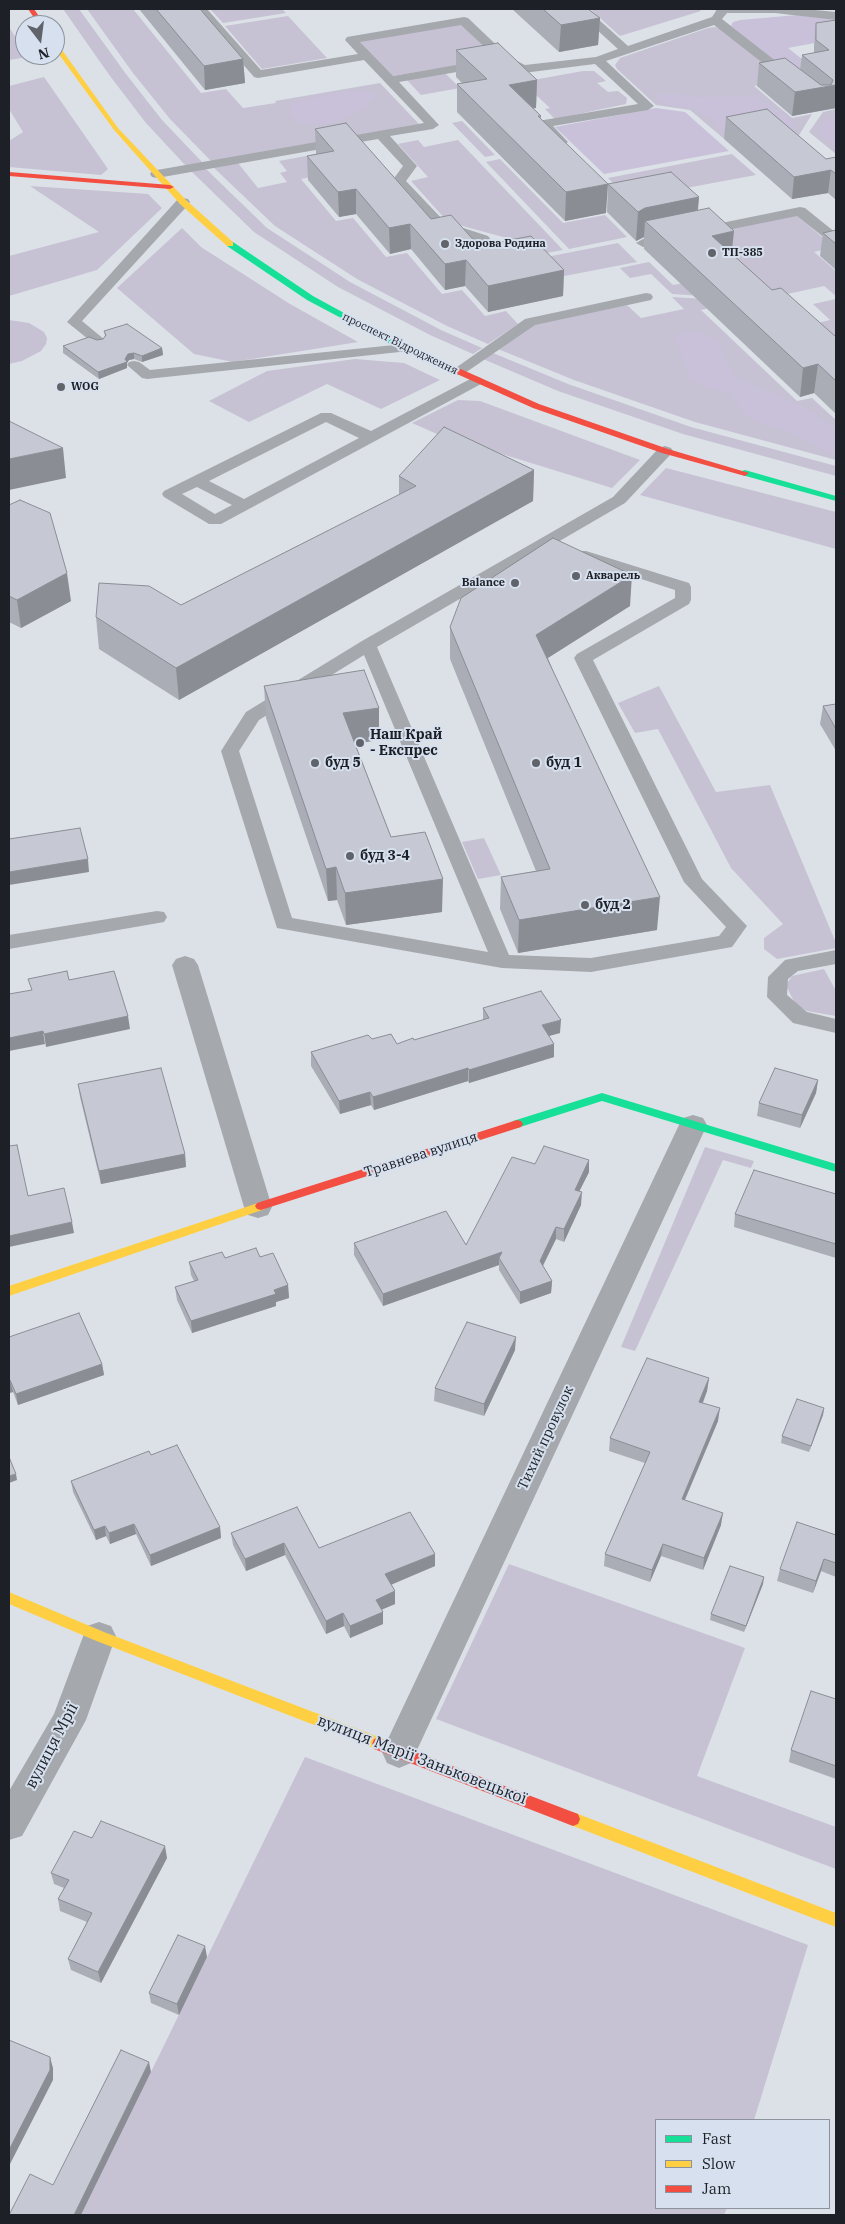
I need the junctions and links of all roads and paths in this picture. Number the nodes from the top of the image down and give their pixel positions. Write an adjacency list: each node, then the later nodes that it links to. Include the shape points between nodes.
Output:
1 (201, 9): 6 (lane, via 258,74)
2 (580, 9): 5 (lane)
3 (720, 13): 4 (lane, via 775,9); 5 (lane); 11 (lane)
4 (836, 16)
5 (626, 50): 9 (lane)
6 (366, 56): 8 (lane, via 351,40 464,21); 10 (lane)
7 (65, 58): 15 (main road, проспект Відродження, via 116,129)
8 (505, 60): 9 (lane, via 523,69); 10 (lane)
9 (598, 60): 13 (lane, via 648,106 543,124)
10 (390, 80): 12 (lane, via 433,125)
11 (800, 86)
12 (381, 134): 15 (lane); 20 (lane, via 410,166 399,181 440,225 483,239)
13 (571, 151)
14 (9, 174): 16 (main road)
15 (157, 174): 16 (main road, проспект Відродження)
16 (170, 187): 17 (main road, проспект Відродження)
17 (183, 202): 22 (lane, via 74,322); 23 (main road, проспект Відродження, via 224,240 310,298)
18 (836, 240): 19 (lane, via 800,211)
19 (643, 243)
20 (488, 245)
21 (646, 297): 25 (lane, via 530,322)
22 (98, 340)
23 (404, 348): 24 (lane, via 147,375); 25 (main road, проспект Відродження)
24 (134, 365)
25 (457, 372): 26 (main road, проспект Відродження)
26 (476, 380): 27 (lane); 28 (main road, проспект Відродження, via 536,406)
27 (370, 437): 29 (lane, via 326,416); 31 (lane)
28 (665, 451): 30 (main road, проспект Відродження); 32 (lane, via 620,500)
29 (198, 481): 31 (lane); 31 (lane, via 181,489 228,514)
30 (836, 499)
31 (244, 505)
32 (546, 543): 33 (lane); 36 (lane, via 683,588 683,600 583,658 694,882 736,926 725,942 592,965)
33 (368, 645): 36 (lane); 36 (lane, via 252,716 230,751 284,923)
34 (157, 917): 35 (lane)
35 (9, 942)
36 (502, 961)
37 (834, 962): 39 (lane, via 792,965 778,977 777,996 800,1018)
38 (185, 965): 42 (street)
39 (836, 1026)
40 (692, 1125): 41 (main road, Травнева вулиця); 42 (main road, Травнева вулиця, via 602,1098); 46 (street, Тихий провулок)
41 (836, 1168)
42 (258, 1206): 43 (main road, Травнева вулиця)
43 (9, 1290)
44 (9, 1598): 45 (main road, вулиця Марії Заньковецької)
45 (99, 1636): 46 (main road, вулиця Марії Заньковецької); 47 (street, вулиця Мрії, via 69,1720)
46 (399, 1752): 48 (main road, вулиця Марії Заньковецької)
47 (9, 1824)
48 (836, 1920)

